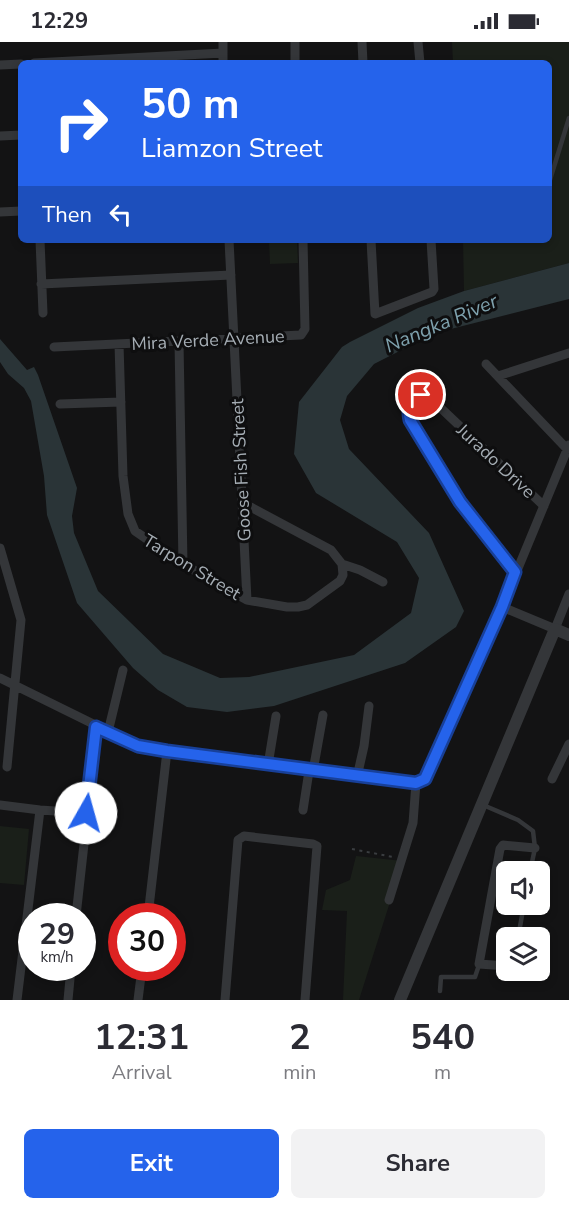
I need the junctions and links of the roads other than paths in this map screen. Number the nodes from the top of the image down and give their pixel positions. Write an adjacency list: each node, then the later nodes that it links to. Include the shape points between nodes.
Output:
1 (223, 42): 5 (street)
2 (295, 42): 7 (street)
3 (362, 42): 8 (street)
4 (418, 42): 9 (street)
5 (223, 58): 6 (street)
6 (147, 60)
7 (295, 60)
8 (363, 60)
9 (420, 60)
10 (18, 64): 11 (street)
11 (0, 65)
12 (569, 118): 15 (lane)
13 (18, 135): 14 (street)
14 (0, 136)
15 (552, 173)
16 (18, 211): 17 (street)
17 (0, 212)
18 (40, 243): 24 (street)
19 (229, 243): 23 (street, Goose Fish Street)
20 (303, 243): 26 (street, Mira Verde Avenue, via 303,334)
21 (371, 243): 22 (street, via 375,314 432,292)
22 (431, 243)
23 (231, 275): 24 (street); 26 (street, Goose Fish Street)
24 (41, 284): 25 (street)
25 (43, 313)
26 (235, 340): 27 (street, Mira Verde Avenue); 36 (street, Goose Fish Street)
27 (179, 342): 28 (street, Mira Verde Avenue); 39 (street)
28 (119, 345): 29 (street, Mira Verde Avenue); 33 (street, Tarpon Street)
29 (54, 348)
30 (569, 353): 32 (street)
31 (486, 364): 32 (street)
32 (498, 376): 35 (street)
33 (121, 402): 34 (street); 39 (street, Tarpon Street, via 123,476 130,522 138,534)
34 (60, 404)
35 (568, 447): 37 (street)
36 (243, 504): 40 (street, via 332,550); 44 (street, Goose Fish Street)
37 (543, 506): 41 (street); 41 (street, Jurado Drive, via 426,395 416,398 409,407 410,420 460,502)
38 (0, 548): 50 (street, via 21,620)
39 (183, 564): 44 (street, Tarpon Street)
40 (342, 564): 42 (street); 44 (street, Tarpon Street, via 340,581 307,605 287,608)
41 (515, 572): 45 (street)
42 (383, 582)
43 (569, 594): 46 (street)
44 (247, 600)
45 (502, 607): 46 (street); 63 (street, via 425,779)
46 (555, 629): 47 (street); 64 (street)
47 (569, 635)
48 (123, 670): 55 (street)
49 (0, 678): 50 (street)
50 (14, 685): 54 (street); 59 (street)
51 (369, 706): 61 (street)
52 (323, 715): 60 (street)
53 (276, 716): 58 (street)
54 (96, 727): 55 (street); 68 (street)
55 (108, 732): 57 (street, via 138,746)
56 (569, 744): 62 (street)
57 (167, 751): 58 (street); 73 (street)
58 (267, 765): 60 (street)
59 (7, 767)
60 (311, 771): 61 (street); 67 (street)
61 (357, 777): 63 (street)
62 (552, 779)
63 (416, 783): 71 (street, via 413,823)
64 (481, 804): 69 (lane, via 527,825 533,831); 84 (street)
65 (0, 806): 66 (street)
66 (39, 810): 68 (street); 79 (street)
67 (303, 810)
68 (86, 813): 72 (street)
69 (535, 848): 70 (lane); 74 (street, via 508,844 500,849)
70 (532, 861)
71 (388, 900)
72 (77, 903)
73 (149, 903)
74 (479, 964): 75 (street); 78 (lane, via 475,977 441,977)
75 (496, 965)
76 (70, 981): 80 (street)
77 (140, 981): 81 (street)
78 (440, 991)
79 (17, 1000)
80 (68, 1000)
81 (138, 1000)
82 (225, 1000): 83 (street, via 238,840 244,836 317,846)
83 (305, 1000)
84 (400, 1000)

